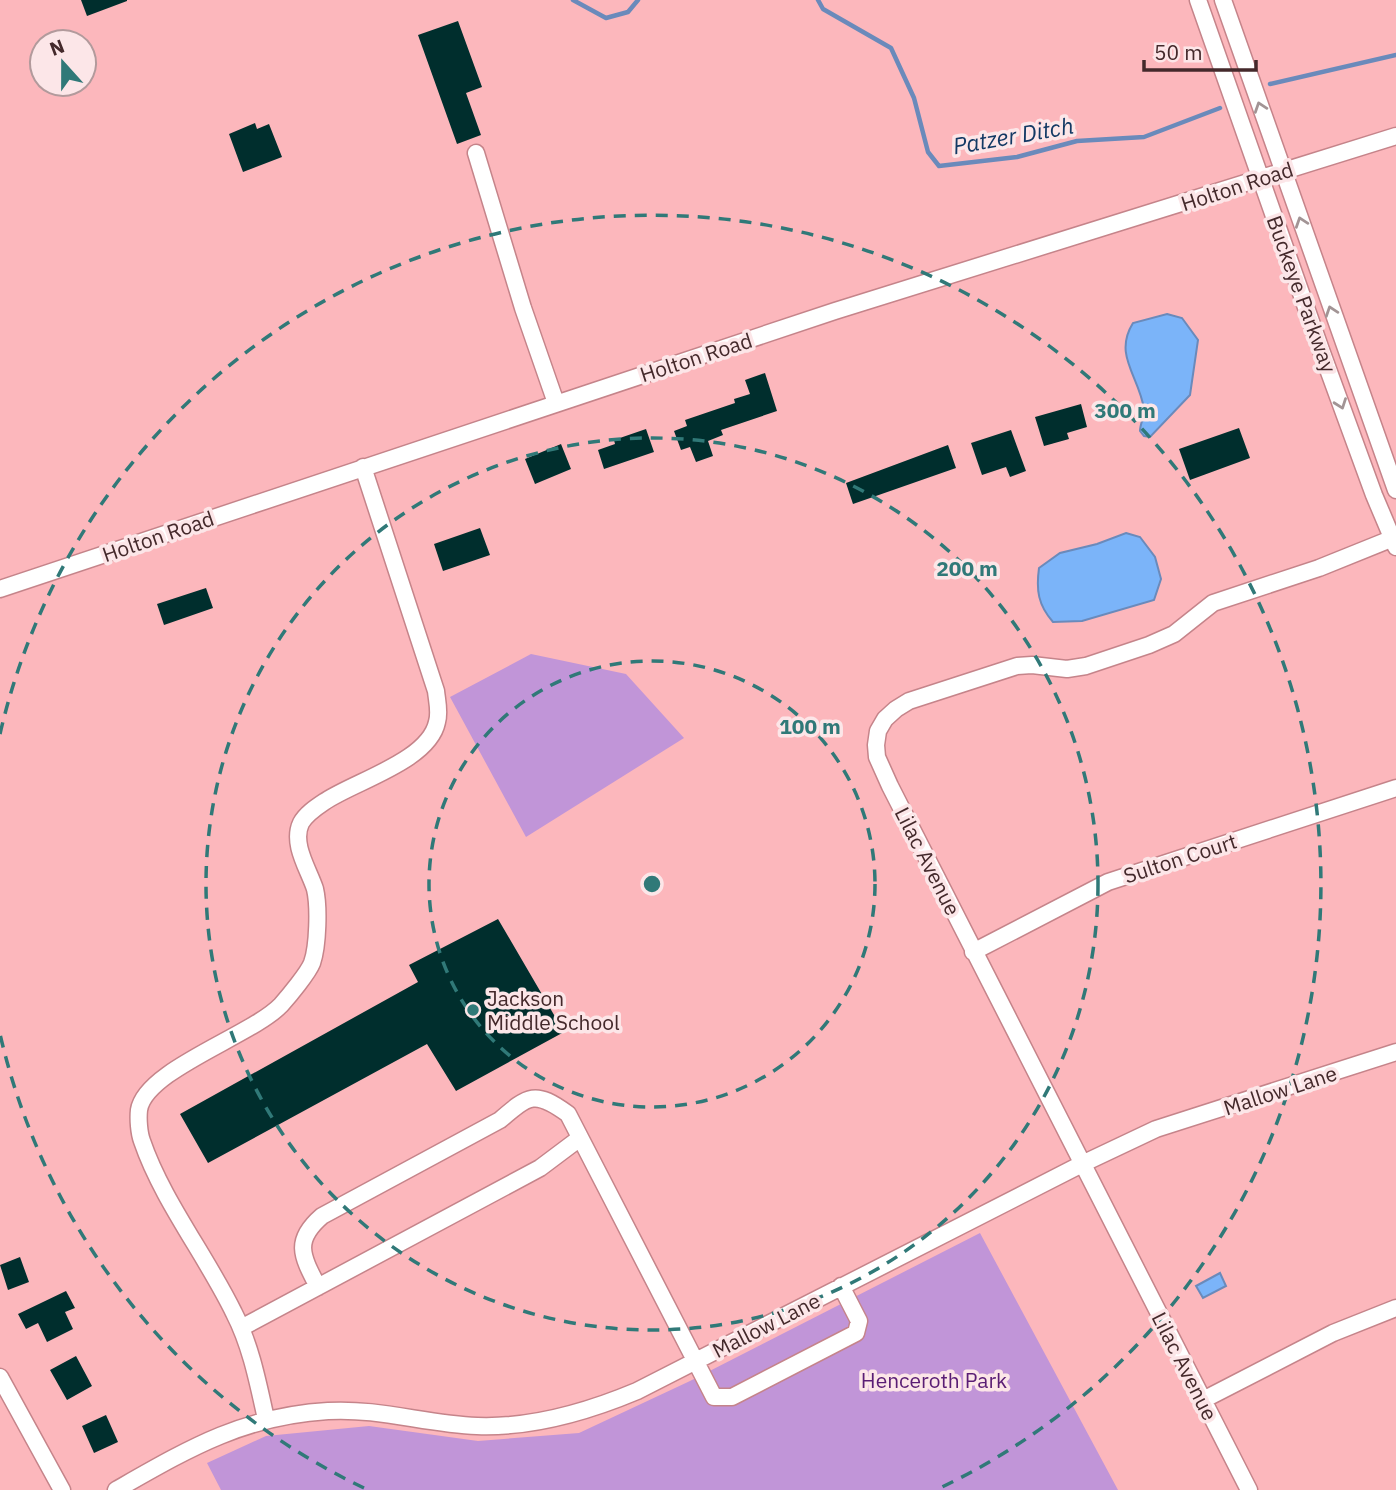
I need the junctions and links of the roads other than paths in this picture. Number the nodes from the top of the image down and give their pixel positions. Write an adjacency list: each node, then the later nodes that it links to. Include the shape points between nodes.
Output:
1 (1198, 0): 6 (street, Buckeye Parkway)
2 (1223, 0): 5 (street, Buckeye Parkway, one-way to 2)
3 (1396, 136): 5 (street, Holton Road)
4 (476, 153): 7 (street)
5 (1283, 171): 6 (street, Holton Road); 9 (street, Buckeye Parkway, one-way to 5)
6 (1261, 178): 7 (street, Holton Road); 10 (street, Buckeye Parkway, one-way to 10, via 1374,495)
7 (556, 403): 8 (street, Holton Road)
8 (363, 467): 11 (street, Holton Road); 20 (street, via 436,691 438,721 420,749 335,795 309,812 300,825 301,852 316,892 317,925 312,964 280,1006 163,1076 141,1102 139,1112 141,1139 152,1163)
9 (1396, 491)
10 (1395, 541): 13 (street, Lilac Avenue, via 1213,603 1174,634 1149,645 1086,666 1032,665 1003,670 909,701 885,719 878,731 877,757)
11 (0, 589)
12 (1396, 788): 13 (street, Sulton Court, via 1108,882)
13 (973, 952): 16 (street, Lilac Avenue)
14 (1396, 1052): 16 (street, Mallow Lane, via 1156,1129)
15 (580, 1138): 18 (street, via 540,1168); 18 (street, via 568,1114 547,1099 525,1099 500,1120 322,1216 308,1228 302,1247); 21 (street)
16 (1082, 1164): 17 (street, Mallow Lane); 23 (street, Lilac Avenue)
17 (841, 1286): 21 (street, Mallow Lane); 21 (street, via 859,1321 856,1333 779,1373 732,1397 714,1397)
18 (318, 1287): 20 (street)
19 (1396, 1308): 23 (street, via 1333,1333)
20 (241, 1328): 24 (street)
21 (696, 1361): 24 (street, Mallow Lane, via 604,1405 530,1422 478,1426 376,1411 331,1410)
22 (0, 1377): 25 (street)
23 (1203, 1400): 27 (street, Lilac Avenue)
24 (266, 1419): 26 (street, Mallow Lane, via 202,1442)
25 (62, 1490)
26 (116, 1490)
27 (1249, 1490)

